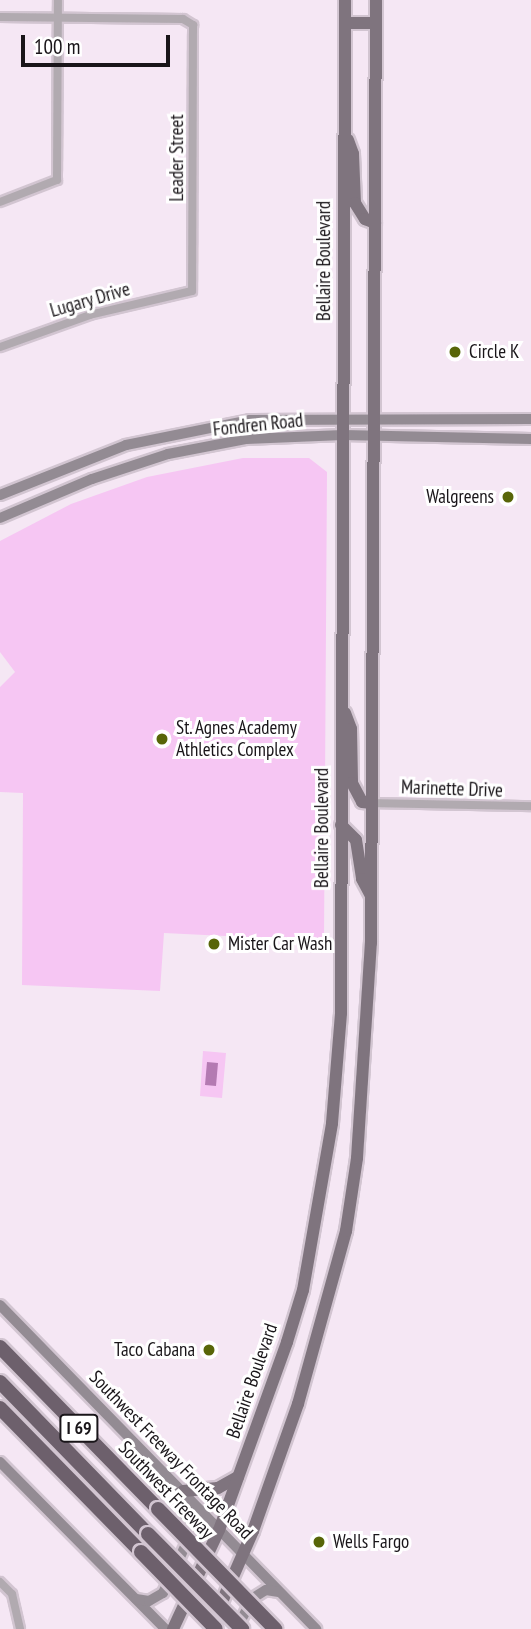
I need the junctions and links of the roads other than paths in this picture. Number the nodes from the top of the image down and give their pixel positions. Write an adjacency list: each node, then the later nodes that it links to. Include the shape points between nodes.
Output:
1 (58, 0): 5 (street)
2 (345, 0): 6 (main road, Bellaire Boulevard)
3 (376, 0): 7 (main road)
4 (0, 17): 5 (street)
5 (58, 17): 9 (street, via 57,180); 11 (street, Leader Street, via 183,19 193,25)
6 (345, 23): 7 (main road); 8 (main road, Bellaire Boulevard)
7 (376, 23): 10 (main road)
8 (344, 130): 10 (main road, via 353,154 355,203 365,219); 13 (main road, Bellaire Boulevard)
9 (0, 202)
10 (375, 223): 14 (main road)
11 (192, 291): 12 (street, Lugary Drive, via 90,315)
12 (0, 347)
13 (343, 416): 14 (main road, Fondren Road); 16 (main road, Fondren Road, via 250,420); 17 (main road, Bellaire Boulevard)
14 (374, 418): 15 (main road, Fondren Road); 18 (main road)
15 (531, 419)
16 (164, 434): 20 (main road); 21 (main road, Fondren Road, via 88,458)
17 (342, 435): 18 (main road, Fondren Road); 20 (main road, Fondren Road, via 246,439); 23 (main road, Bellaire Boulevard)
18 (374, 436): 19 (main road, Fondren Road); 24 (main road)
19 (531, 439)
20 (168, 454): 22 (main road, Fondren Road, via 92,479)
21 (0, 495)
22 (0, 518)
23 (342, 703): 24 (main road, via 351,729 354,790 362,802); 26 (main road, Bellaire Boulevard)
24 (372, 803): 25 (street, Marinette Drive); 27 (main road)
25 (531, 806)
26 (341, 825): 27 (main road, via 356,840 364,888); 33 (main road, Bellaire Boulevard, via 340,1050 328,1154 303,1290)
27 (371, 897): 36 (main road, via 366,1067 346,1231 292,1423)
28 (0, 1305): 34 (main road, Southwest Freeway Frontage Road)
29 (0, 1348): 47 (highway, Southwest Freeway / I 69, bridge)
30 (0, 1382): 46 (highway, bridge)
31 (0, 1408): 44 (highway, I 69, bridge)
32 (0, 1462): 39 (main road)
33 (238, 1478): 34 (main road, via 218,1488); 35 (main road, Bellaire Boulevard)
34 (183, 1491): 35 (main road, Southwest Freeway Frontage Road); 39 (main road, via 188,1540 163,1592 149,1601)
35 (219, 1530): 36 (main road, Southwest Freeway Frontage Road); 42 (main road, Bellaire Boulevard)
36 (243, 1554): 38 (main road, Southwest Freeway Frontage Road); 43 (main road)
37 (0, 1582): 40 (street, via 21,1618)
38 (279, 1592): 45 (main road, via 266,1590 253,1598); 48 (main road, Southwest Freeway Frontage Road)
39 (136, 1599): 41 (main road)
40 (20, 1629)
41 (165, 1629)
42 (173, 1629)
43 (210, 1629)
44 (216, 1629)
45 (236, 1629)
46 (242, 1629)
47 (275, 1629)
48 (316, 1629)

